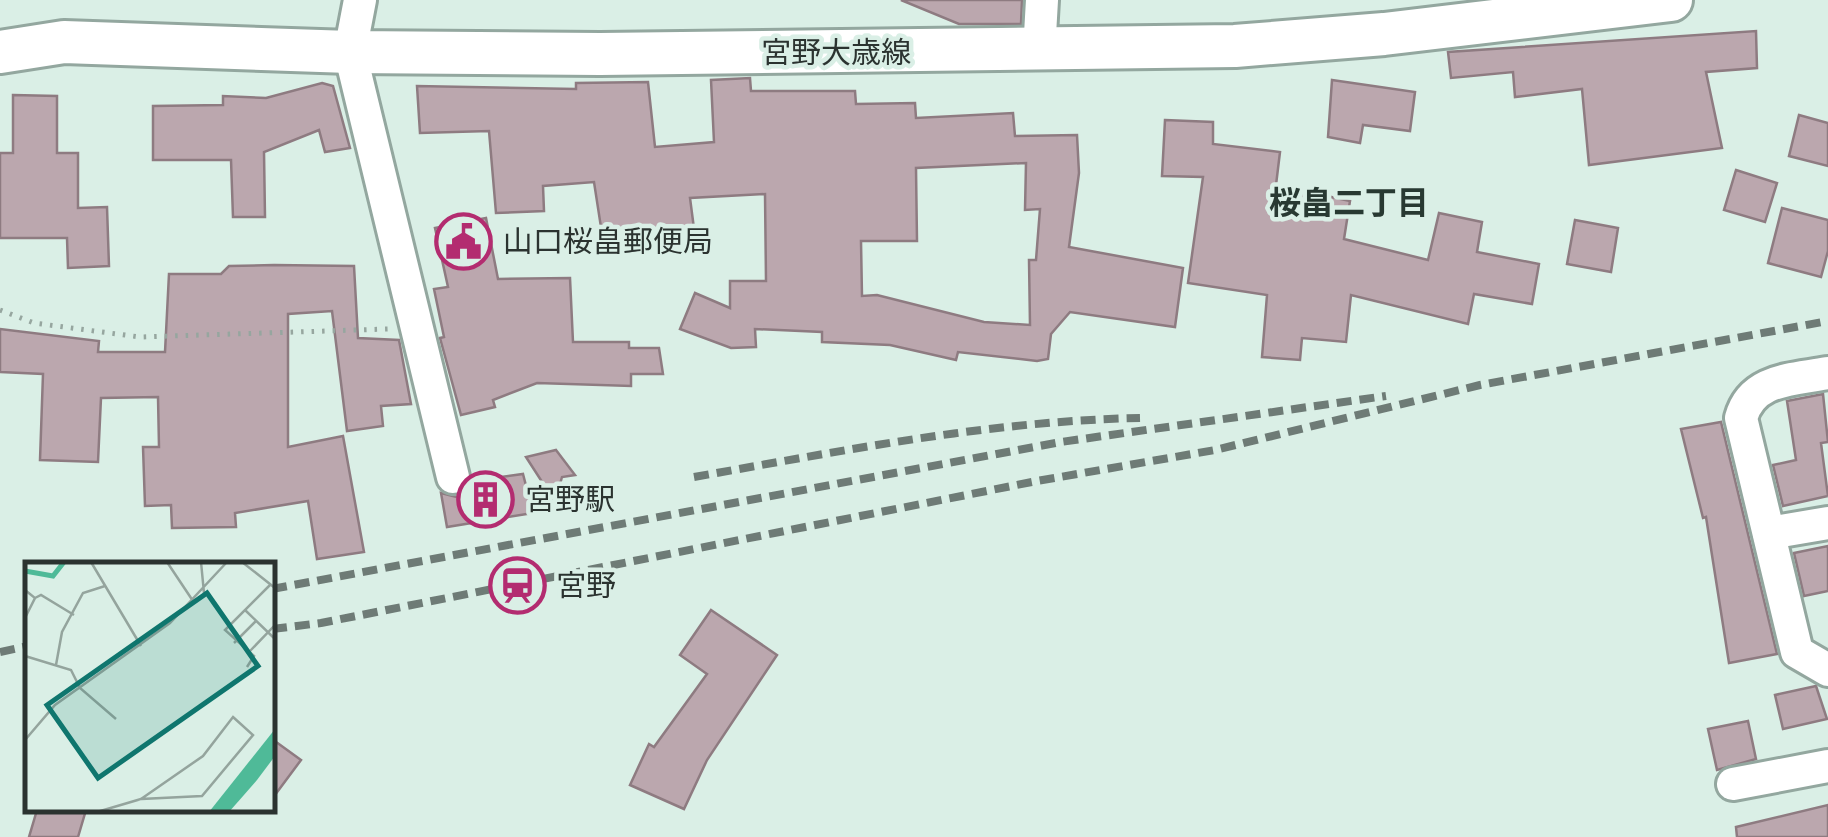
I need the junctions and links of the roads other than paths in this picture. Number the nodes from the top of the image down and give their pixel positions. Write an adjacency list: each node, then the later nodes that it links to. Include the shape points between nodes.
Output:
1 (360, 0): 5 (street)
2 (1042, 0): 6 (street)
3 (1672, 0): 6 (main road, 宮野大歳線, via 1384,34)
4 (0, 52): 5 (main road, 宮野大歳線, via 64,42)
5 (350, 52): 6 (main road, 宮野大歳線); 8 (street)
6 (1039, 52)
7 (1828, 373): 10 (street, via 1764,385 1746,400 1741,418)
8 (454, 477)
9 (1828, 523): 10 (street)
10 (1769, 533): 11 (street, via 1797,652)
11 (1828, 670)
12 (1828, 766): 13 (street)
13 (1733, 784)

